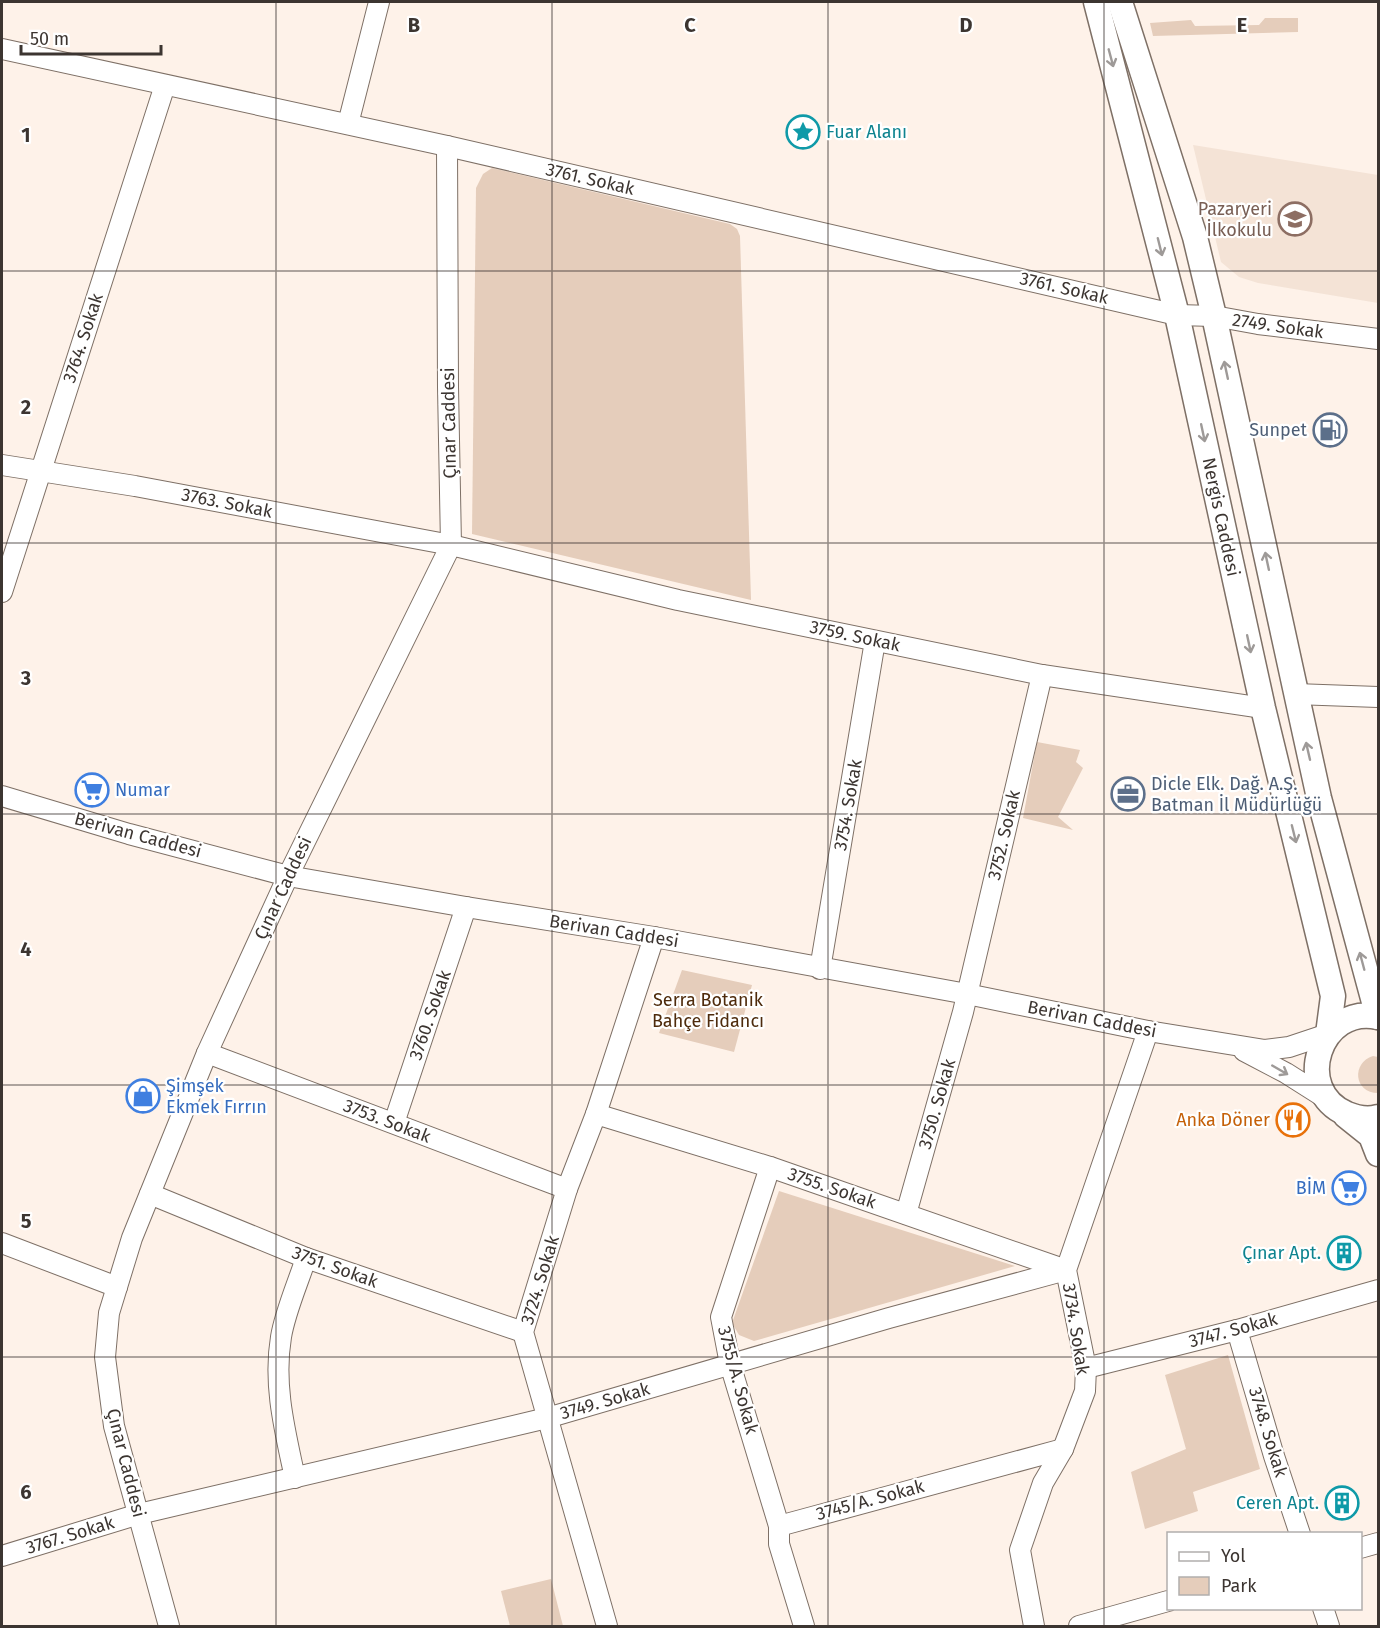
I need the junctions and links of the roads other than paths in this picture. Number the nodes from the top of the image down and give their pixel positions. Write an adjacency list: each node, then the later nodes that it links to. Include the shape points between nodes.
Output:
1 (379, 2): 6 (street)
2 (1096, 2): 8 (main road, Nergis Caddesi, one-way to 8)
3 (1120, 2): 9 (main road, Nergis Caddesi, via 1195,237)
4 (2, 49): 5 (street, 3761. Sokak)
5 (165, 85): 6 (street, 3761. Sokak); 12 (street, 3764. Sokak)
6 (348, 124): 7 (street, 3761. Sokak)
7 (447, 146): 8 (street, 3761. Sokak); 13 (street, Çınar Caddesi)
8 (1177, 315): 9 (street, 2749. Sokak); 19 (main road, Nergis Caddesi, one-way to 19)
9 (1214, 316): 10 (street, 2749. Sokak); 17 (main road, Nergis Caddesi, one-way to 9)
10 (1378, 339)
11 (2, 465): 12 (street, 3763. Sokak)
12 (39, 471): 13 (street, 3763. Sokak); 14 (street, 3764. Sokak)
13 (451, 545): 15 (street, 3759. Sokak, via 678,600); 21 (street, Çınar Caddesi)
14 (2, 591)
15 (875, 641): 16 (street, 3759. Sokak); 24 (street, 3754. Sokak)
16 (1042, 675): 19 (street, 3759. Sokak); 25 (street, 3752. Sokak)
17 (1295, 693): 18 (street); 26 (main road, Nergis Caddesi, one-way to 17)
18 (1378, 697)
19 (1263, 708): 28 (main road, Nergis Caddesi, one-way to 28, via 1333,996)
20 (2, 796): 21 (street, Berivan Caddesi)
21 (288, 876): 22 (street, Berivan Caddesi); 30 (street, Çınar Caddesi)
22 (466, 908): 23 (street, Berivan Caddesi); 34 (street, 3760. Sokak)
23 (654, 937): 24 (street, Berivan Caddesi); 32 (street, 3724. Sokak)
24 (820, 969): 25 (street, Berivan Caddesi)
25 (967, 994): 27 (street, Berivan Caddesi); 39 (street, 3750. Sokak)
26 (1378, 1017): 28 (main road, via 1359,1017 1342,1023)
27 (1148, 1031): 29 (street, Berivan Caddesi); 42 (street, 3734. Sokak)
28 (1329, 1034): 29 (street, via 1265,1050); 31 (main road, Nergis Caddesi, via 1316,1066 1318,1084)
29 (1231, 1045): 31 (street, one-way to 31, via 1267,1062)
30 (207, 1053): 34 (street, 3753. Sokak); 38 (street, Çınar Caddesi)
31 (1333, 1105): 33 (main road, via 1356,1118); 35 (main road, via 1371,1136)
32 (596, 1114): 36 (street, 3755. Sokak); 37 (street, 3724. Sokak)
33 (1378, 1117)
34 (393, 1123): 37 (street, 3753. Sokak)
35 (1378, 1155)
36 (770, 1167): 39 (street, 3755. Sokak); 47 (street, 3755/A. Sokak, via 721,1317)
37 (567, 1189): 46 (street, 3724. Sokak)
38 (150, 1194): 41 (street, 3751. Sokak); 43 (street, Çınar Caddesi)
39 (906, 1214): 42 (street, 3755. Sokak)
40 (2, 1243): 43 (street)
41 (306, 1258): 46 (street, 3751. Sokak); 51 (street, via 281,1336 278,1383)
42 (1066, 1270): 47 (street, 3749. Sokak); 48 (street, 3734. Sokak)
43 (117, 1287): 52 (street, Çınar Caddesi, via 109,1313 105,1356 114,1425)
44 (1378, 1290): 45 (street, 3747. Sokak)
45 (1237, 1330): 48 (street, 3747. Sokak); 54 (street, 3748. Sokak)
46 (523, 1332): 49 (street, 3724. Sokak)
47 (730, 1364): 49 (street, 3749. Sokak); 53 (street, 3755/A. Sokak)
48 (1086, 1368): 50 (street, 3734. Sokak, via 1085,1391)
49 (547, 1418): 51 (street, 3749. Sokak); 61 (street, 3724. Sokak)
50 (1063, 1449): 53 (street, 3745/A. Sokak); 63 (street, 3734. Sokak, via 1043,1483 1020,1550)
51 (295, 1478): 52 (street, 3749. Sokak)
52 (139, 1514): 57 (street, 3767. Sokak); 60 (street, Çınar Caddesi)
53 (779, 1526): 62 (street, via 778,1544)
54 (1300, 1532)
55 (1378, 1543): 56 (street)
56 (1362, 1547)
57 (2, 1556)
58 (1167, 1601): 64 (street)
59 (1324, 1610): 65 (street)
60 (169, 1626)
61 (607, 1626)
62 (804, 1626)
63 (1034, 1626)
64 (1079, 1626)
65 (1329, 1626)

